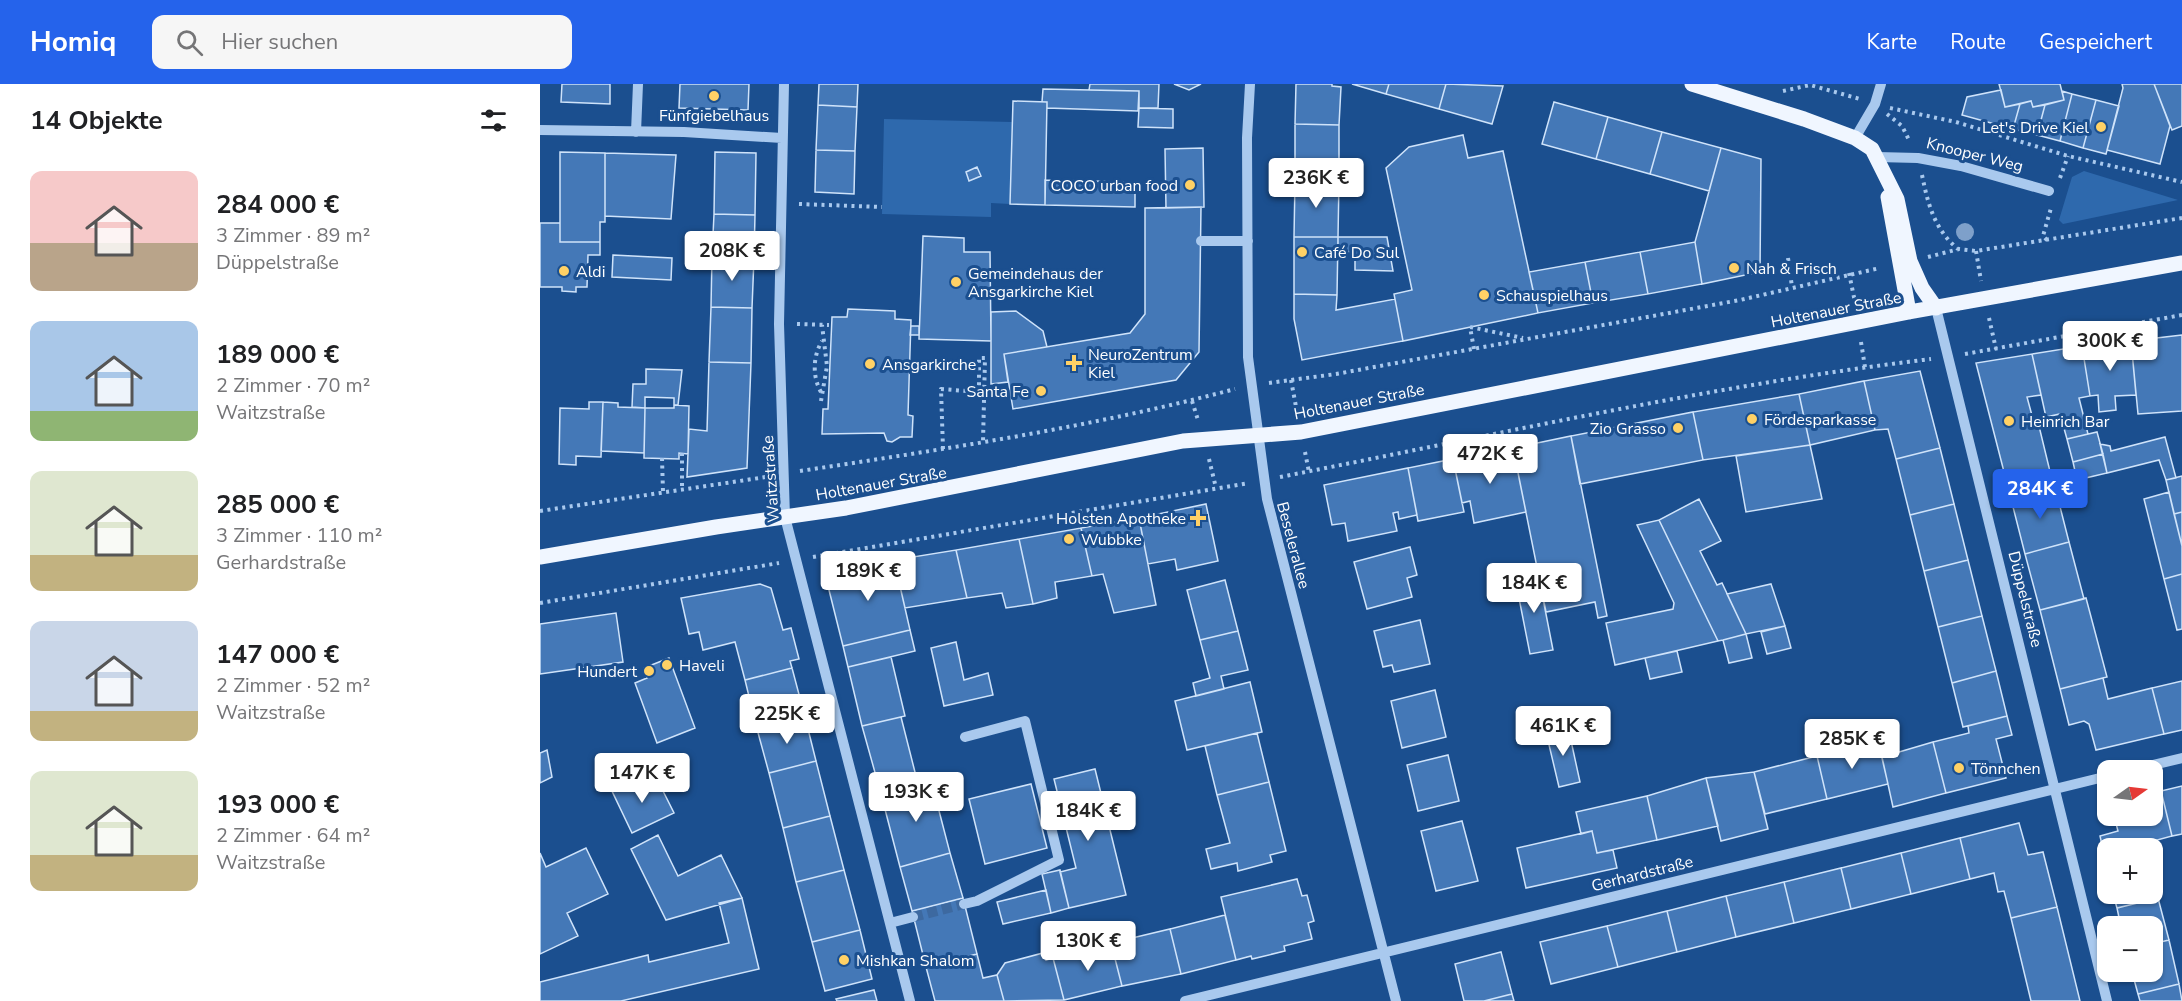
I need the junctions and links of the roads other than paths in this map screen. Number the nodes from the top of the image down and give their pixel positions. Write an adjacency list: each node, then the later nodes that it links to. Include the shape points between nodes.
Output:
1 (638, 84): 7 (street)
2 (784, 84): 8 (street, Waitzstraße)
3 (1250, 84): 14 (street, Beselerallee)
4 (1692, 84): 9 (main road)
5 (1881, 84): 9 (street, via 1875,104)
6 (540, 130): 7 (street)
7 (636, 132): 8 (street)
8 (782, 138): 19 (street, Waitzstraße, via 779,353)
9 (1855, 138): 10 (main road)
10 (1877, 157): 11 (main road, Düppelstraße); 12 (street, Knooper Weg, via 1939,162)
11 (1887, 177): 16 (main road, Düppelstraße, via 1897,199 1910,261); 17 (main road, Düppelstraße)
12 (2049, 191)
13 (1201, 241): 14 (street)
14 (1248, 241): 18 (street, Beselerallee, via 1248,357)
15 (2182, 263): 16 (main road, Holtenauer Straße)
16 (1936, 308): 17 (main road, Holtenauer Straße); 25 (street, Düppelstraße)
17 (1909, 312): 18 (main road, Holtenauer Straße, via 1301,432)
18 (1257, 435): 19 (main road, Holtenauer Straße, via 1183,441 962,487); 29 (street, Beselerallee, via 1267,500)
19 (785, 517): 20 (main road, Holtenauer Straße); 28 (street, Waitzstraße)
20 (540, 557)
21 (965, 737): 26 (street, via 1025,721 1059,860)
22 (2182, 758): 23 (street)
23 (2163, 763)
24 (2097, 779): 25 (street, Gerhardstraße)
25 (2054, 789): 29 (street, Gerhardstraße); 33 (street, Düppelstraße)
26 (964, 904)
27 (913, 917): 28 (street)
28 (890, 923): 30 (street, Waitzstraße)
29 (1384, 951): 31 (street, Gerhardstraße); 32 (street, Beselerallee)
30 (910, 1001)
31 (1185, 1001)
32 (1396, 1001)
33 (2107, 1001)

